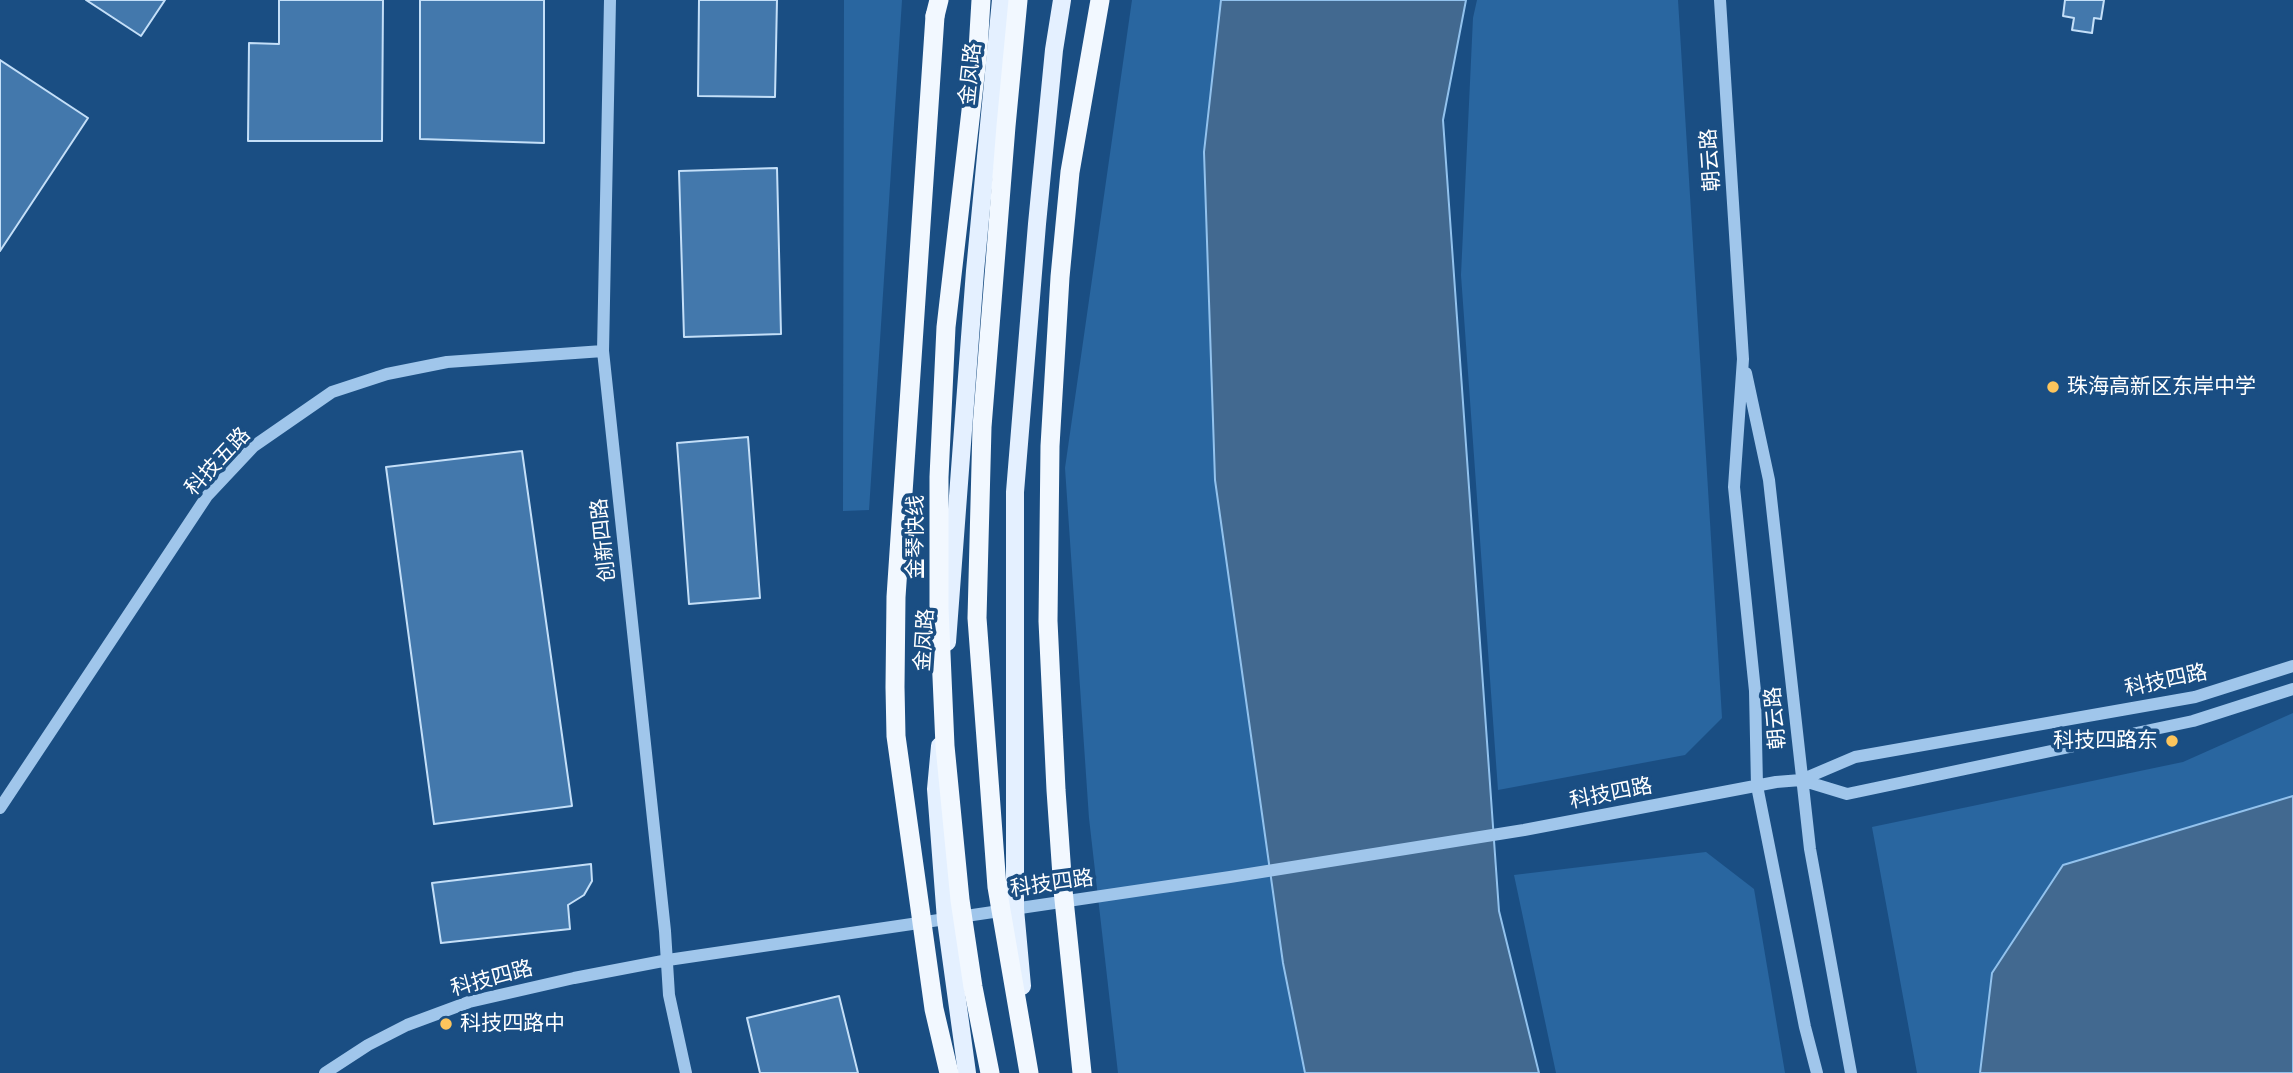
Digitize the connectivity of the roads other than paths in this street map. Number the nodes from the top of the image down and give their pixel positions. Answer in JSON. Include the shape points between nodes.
{"nodes":[{"id":1,"x":610,"y":0,"type":"edge"},
{"id":2,"x":981,"y":0,"type":"edge"},
{"id":3,"x":1002,"y":0,"type":"edge"},
{"id":4,"x":1018,"y":0,"type":"edge"},
{"id":5,"x":1062,"y":0,"type":"edge"},
{"id":6,"x":1100,"y":0,"type":"edge"},
{"id":7,"x":1720,"y":0,"type":"edge"},
{"id":8,"x":937,"y":5,"type":"edge"},
{"id":9,"x":603,"y":351,"type":"junction"},
{"id":10,"x":1743,"y":359,"type":"junction"},
{"id":11,"x":2293,"y":666,"type":"edge"},
{"id":12,"x":2293,"y":690,"type":"edge"},
{"id":13,"x":1801,"y":780,"type":"junction"},
{"id":14,"x":1757,"y":786,"type":"junction"},
{"id":15,"x":0,"y":808,"type":"edge"},
{"id":16,"x":1015,"y":909,"type":"junction"},
{"id":17,"x":946,"y":920,"type":"junction"},
{"id":18,"x":668,"y":960,"type":"junction"},
{"id":19,"x":325,"y":1073,"type":"edge"},
{"id":20,"x":686,"y":1073,"type":"edge"},
{"id":21,"x":949,"y":1073,"type":"edge"},
{"id":22,"x":967,"y":1073,"type":"edge"},
{"id":23,"x":990,"y":1073,"type":"edge"},
{"id":24,"x":1031,"y":1073,"type":"edge"},
{"id":25,"x":1082,"y":1073,"type":"edge"},
{"id":26,"x":1817,"y":1073,"type":"edge"},
{"id":27,"x":1851,"y":1073,"type":"edge"}],
"edges":[{"from":1,"to":9,"type":"street","name":"创新四路"},
{"from":2,"to":23,"type":"highway","name":"金琴快线","bridge":true,"via":[[946,327],[939,608],[945,746],[960,900]]},
{"from":3,"to":17,"type":"main road","name":"金凤路","via":[[975,271],[936,789]]},
{"from":4,"to":24,"type":"highway","bridge":true,"via":[[982,413],[977,618],[997,887]]},
{"from":5,"to":16,"type":"main road","via":[[1037,223],[1015,492]]},
{"from":6,"to":25,"type":"highway","bridge":true,"via":[[1070,172],[1050,446],[1048,621],[1056,789]]},
{"from":7,"to":10,"type":"street","name":"朝云路"},
{"from":8,"to":21,"type":"highway","bridge":true,"via":[[896,597],[895,687],[896,736],[930,982]]},
{"from":9,"to":15,"type":"street","name":"科技五路","via":[[447,362],[387,374],[332,392],[254,446],[207,496]]},
{"from":9,"to":18,"type":"street","name":"创新四路"},
{"from":10,"to":13,"type":"street","name":"朝云路","via":[[1769,480]]},
{"from":10,"to":14,"type":"street","name":"朝云路","via":[[1734,487],[1755,691]]},
{"from":11,"to":13,"type":"street","name":"科技四路","via":[[2195,697],[1855,757]]},
{"from":12,"to":13,"type":"street","name":"科技四路","via":[[2193,721],[1847,794]]},
{"from":13,"to":14,"type":"street","name":"科技四路"},
{"from":13,"to":27,"type":"street","name":"朝云路"},
{"from":14,"to":16,"type":"street","name":"科技四路","via":[[1524,830]]},
{"from":14,"to":26,"type":"street","name":"朝云路"},
{"from":16,"to":17,"type":"street","name":"科技四路"},
{"from":16,"to":24,"type":"main road"},
{"from":17,"to":18,"type":"street","name":"科技四路"},
{"from":17,"to":22,"type":"main road","name":"金凤路"},
{"from":18,"to":19,"type":"street","name":"科技四路","via":[[469,1002],[407,1025]]},
{"from":18,"to":20,"type":"street","name":"创新四路","via":[[669,995]]}]}
